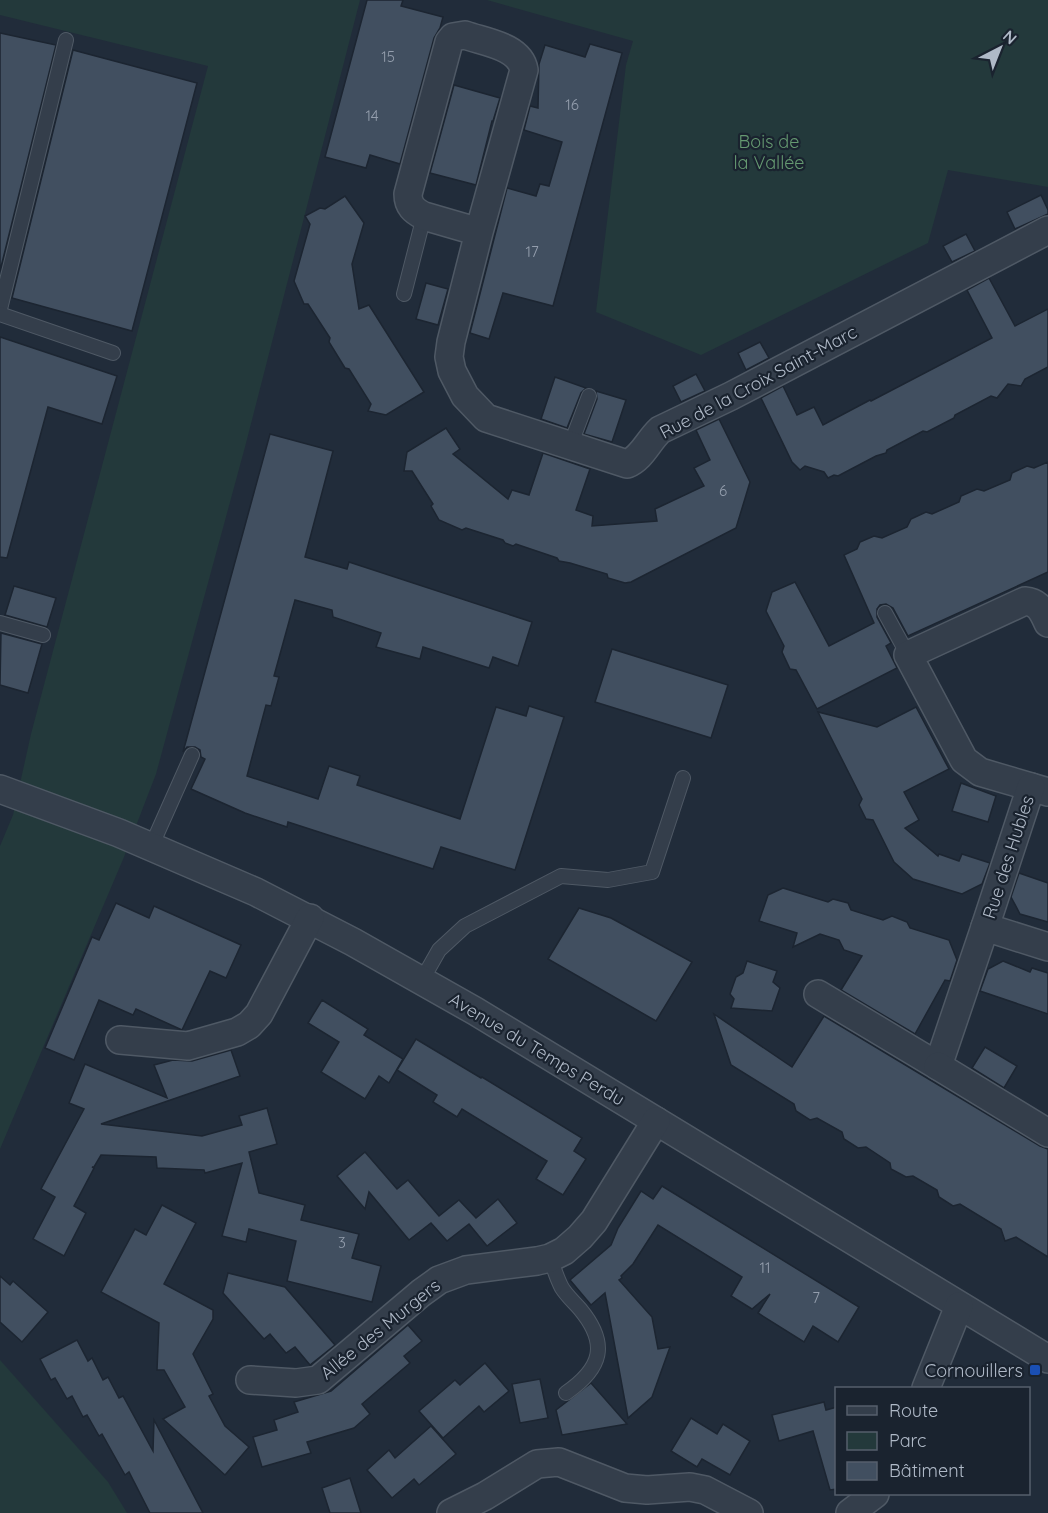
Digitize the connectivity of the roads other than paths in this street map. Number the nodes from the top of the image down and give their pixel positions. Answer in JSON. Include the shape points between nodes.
{"nodes":[{"id":1,"x":66,"y":40,"type":"dead end"},
{"id":2,"x":424,"y":216,"type":"junction"},
{"id":3,"x":1048,"y":230,"type":"edge"},
{"id":4,"x":479,"y":231,"type":"junction"},
{"id":5,"x":404,"y":294,"type":"dead end"},
{"id":6,"x":0,"y":309,"type":"edge"},
{"id":7,"x":0,"y":314,"type":"edge"},
{"id":8,"x":113,"y":353,"type":"dead end"},
{"id":9,"x":589,"y":396,"type":"dead end"},
{"id":10,"x":570,"y":446,"type":"junction"},
{"id":11,"x":885,"y":613,"type":"dead end"},
{"id":12,"x":0,"y":623,"type":"edge"},
{"id":13,"x":1048,"y":623,"type":"edge"},
{"id":14,"x":43,"y":636,"type":"dead end"},
{"id":15,"x":909,"y":655,"type":"junction"},
{"id":16,"x":192,"y":755,"type":"dead end"},
{"id":17,"x":683,"y":778,"type":"dead end"},
{"id":18,"x":0,"y":789,"type":"edge"},
{"id":19,"x":1039,"y":790,"type":"edge"},
{"id":20,"x":152,"y":847,"type":"junction"},
{"id":21,"x":310,"y":918,"type":"junction"},
{"id":22,"x":985,"y":927,"type":"junction"},
{"id":23,"x":1048,"y":947,"type":"edge"},
{"id":24,"x":422,"y":980,"type":"junction"},
{"id":25,"x":818,"y":994,"type":"dead end"},
{"id":26,"x":120,"y":1040,"type":"dead end"},
{"id":27,"x":938,"y":1066,"type":"junction"},
{"id":28,"x":656,"y":1121,"type":"junction"},
{"id":29,"x":1048,"y":1133,"type":"edge"},
{"id":30,"x":550,"y":1258,"type":"junction"},
{"id":31,"x":959,"y":1306,"type":"junction"},
{"id":32,"x":1048,"y":1359,"type":"edge"},
{"id":33,"x":250,"y":1380,"type":"dead end"},
{"id":34,"x":927,"y":1387,"type":"edge"},
{"id":35,"x":566,"y":1393,"type":"dead end"},
{"id":36,"x":874,"y":1495,"type":"edge"},
{"id":37,"x":451,"y":1513,"type":"edge"},
{"id":38,"x":749,"y":1513,"type":"edge"},
{"id":39,"x":850,"y":1513,"type":"edge"}],
"edges":[{"from":1,"to":6,"type":"lane"},
{"from":2,"to":4,"type":"street"},
{"from":2,"to":4,"type":"street","name":"Rue de la Croix Saint-Marc","via":[[411,206],[408,194],[449,42],[465,35],[513,52],[524,70]]},
{"from":2,"to":5,"type":"lane"},
{"from":3,"to":10,"type":"street","name":"Rue de la Croix Saint-Marc","via":[[660,430],[634,461],[627,464]]},
{"from":4,"to":10,"type":"street","name":"Rue de la Croix Saint-Marc","via":[[451,342],[452,372],[465,396],[486,418]]},
{"from":7,"to":8,"type":"lane"},
{"from":9,"to":10,"type":"lane"},
{"from":11,"to":15,"type":"lane"},
{"from":12,"to":14,"type":"lane"},
{"from":13,"to":15,"type":"street","via":[[1041,608],[1025,601]]},
{"from":15,"to":19,"type":"street","name":"Rue des Hubles","via":[[964,760],[980,772]]},
{"from":16,"to":20,"type":"lane"},
{"from":17,"to":24,"type":"lane","via":[[652,872],[608,880],[561,876],[465,926],[439,950]]},
{"from":18,"to":20,"type":"street","name":"Avenue du Temps Perdu"},
{"from":19,"to":22,"type":"street","name":"Rue des Hubles"},
{"from":20,"to":21,"type":"street","name":"Avenue du Temps Perdu"},
{"from":21,"to":24,"type":"street","name":"Avenue du Temps Perdu"},
{"from":21,"to":26,"type":"street","via":[[259,1014],[244,1029],[188,1046]]},
{"from":22,"to":23,"type":"street","name":"Rue des Hubles"},
{"from":22,"to":27,"type":"street","name":"Rue des Hubles"},
{"from":24,"to":28,"type":"street","name":"Avenue du Temps Perdu"},
{"from":25,"to":27,"type":"street"},
{"from":27,"to":29,"type":"street"},
{"from":28,"to":30,"type":"street","name":"Allée des Murgers","via":[[587,1229],[572,1245]]},
{"from":28,"to":31,"type":"street","name":"Avenue du Temps Perdu"},
{"from":30,"to":33,"type":"street","name":"Allée des Murgers","via":[[466,1270],[439,1280],[318,1380]]},
{"from":30,"to":35,"type":"lane","via":[[562,1287],[598,1337],[596,1360],[580,1384]]},
{"from":31,"to":32,"type":"street","name":"Avenue du Temps Perdu"},
{"from":31,"to":34,"type":"street"},
{"from":36,"to":39,"type":"street"},
{"from":37,"to":38,"type":"street","via":[[537,1464],[548,1462],[559,1462],[625,1488],[705,1490]]}]}
